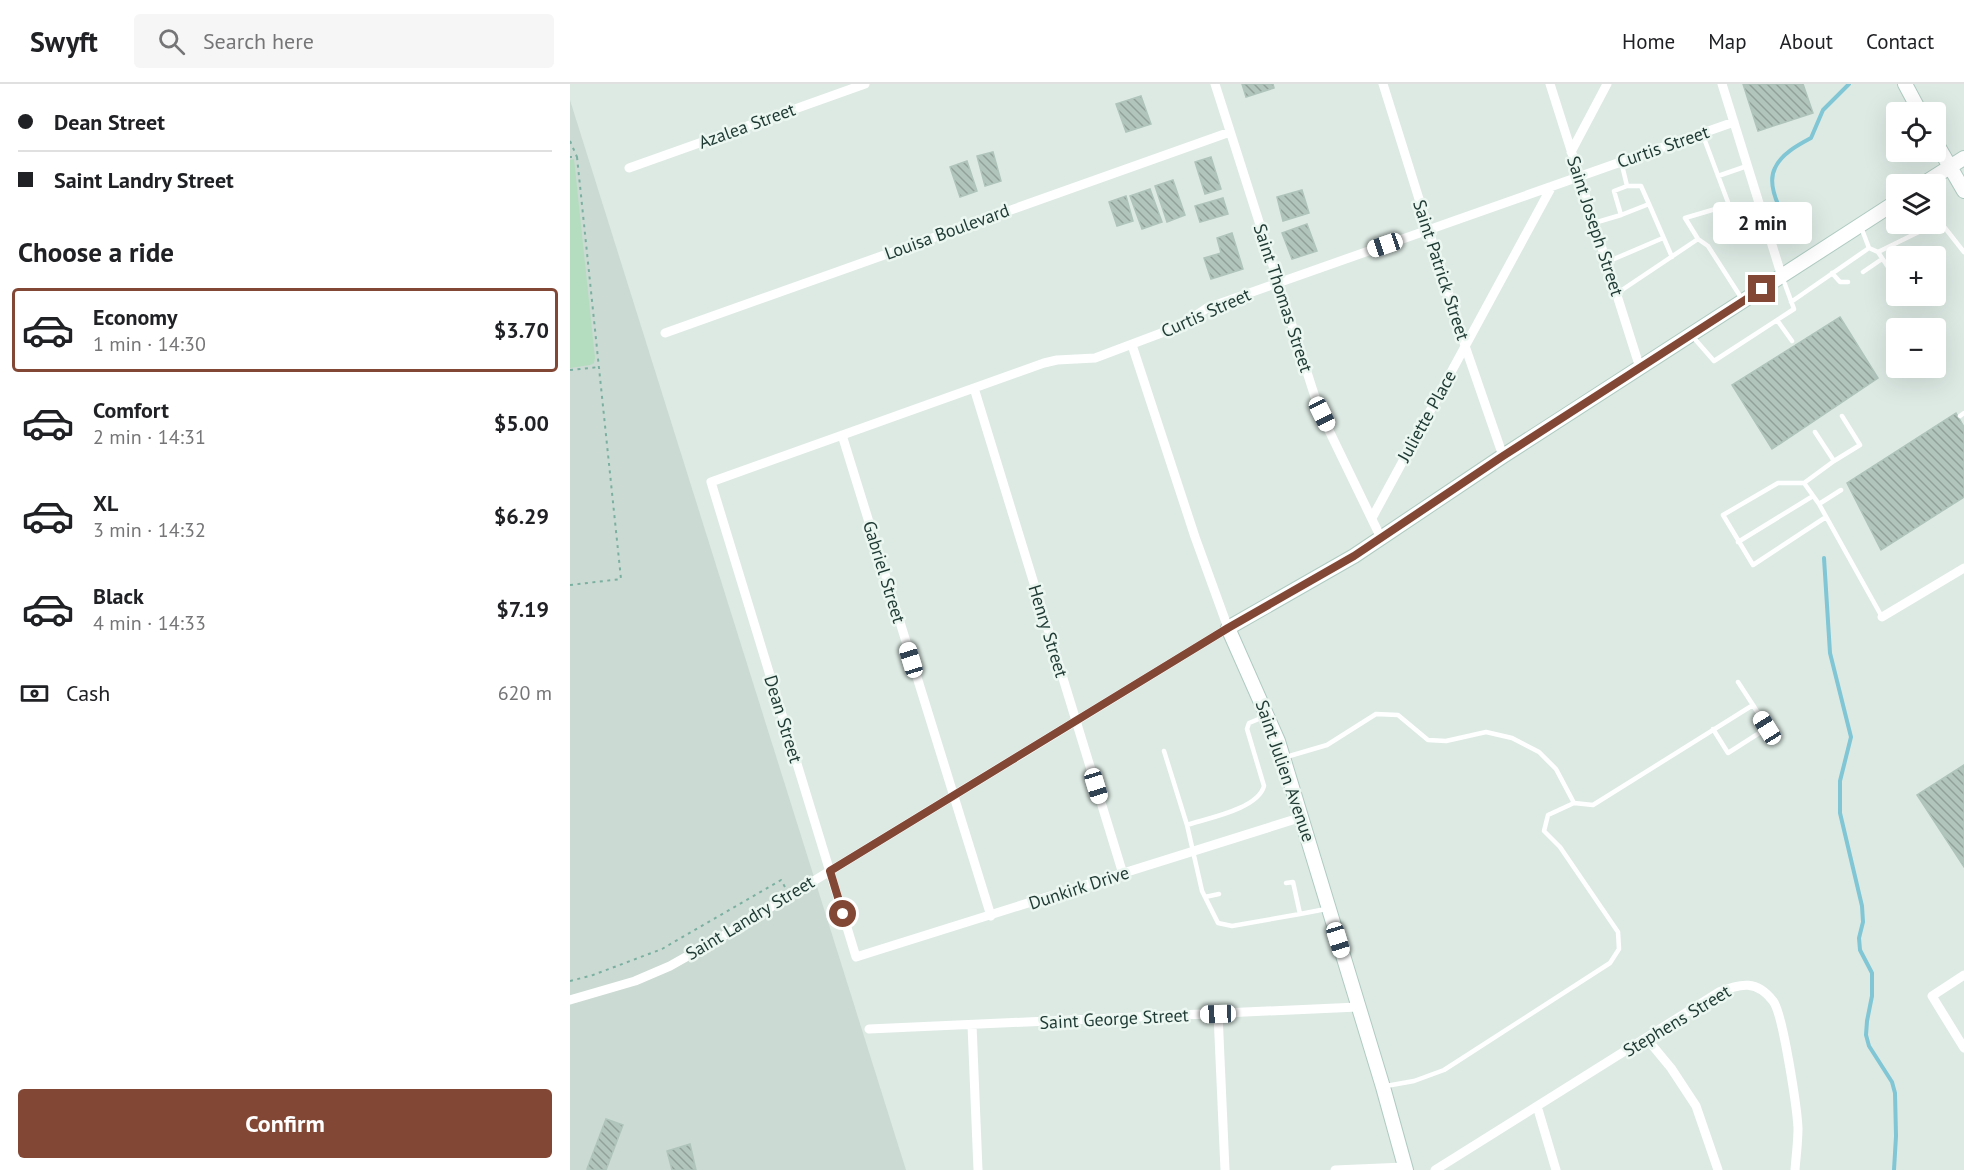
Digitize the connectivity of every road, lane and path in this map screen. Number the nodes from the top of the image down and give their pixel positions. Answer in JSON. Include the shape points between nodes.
{"nodes":[{"id":1,"x":865,"y":84,"type":"edge"},
{"id":2,"x":1215,"y":84,"type":"edge"},
{"id":3,"x":1383,"y":84,"type":"edge"},
{"id":4,"x":1550,"y":84,"type":"edge"},
{"id":5,"x":1607,"y":84,"type":"edge"},
{"id":6,"x":1722,"y":84,"type":"edge"},
{"id":7,"x":1905,"y":84,"type":"edge"},
{"id":8,"x":837,"y":89,"type":"edge"},
{"id":9,"x":1915,"y":102,"type":"edge"},
{"id":10,"x":1734,"y":122,"type":"junction"},
{"id":11,"x":1230,"y":132,"type":"junction"},
{"id":12,"x":1702,"y":133,"type":"junction"},
{"id":13,"x":570,"y":141,"type":"edge"},
{"id":14,"x":1571,"y":152,"type":"junction"},
{"id":15,"x":570,"y":157,"type":"edge"},
{"id":16,"x":577,"y":157,"type":"junction"},
{"id":17,"x":1964,"y":158,"type":"edge"},
{"id":18,"x":1622,"y":161,"type":"junction"},
{"id":19,"x":1946,"y":162,"type":"edge"},
{"id":20,"x":1747,"y":166,"type":"junction"},
{"id":21,"x":629,"y":168,"type":"dead end"},
{"id":22,"x":1949,"y":168,"type":"junction"},
{"id":23,"x":1939,"y":174,"type":"edge"},
{"id":24,"x":1579,"y":176,"type":"junction"},
{"id":25,"x":1718,"y":176,"type":"junction"},
{"id":26,"x":1552,"y":186,"type":"junction"},
{"id":27,"x":1627,"y":186,"type":"junction"},
{"id":28,"x":1964,"y":191,"type":"edge"},
{"id":29,"x":1649,"y":204,"type":"junction"},
{"id":30,"x":1886,"y":208,"type":"edge"},
{"id":31,"x":1622,"y":215,"type":"junction"},
{"id":32,"x":1763,"y":216,"type":"junction"},
{"id":33,"x":1593,"y":223,"type":"junction"},
{"id":34,"x":1860,"y":225,"type":"junction"},
{"id":35,"x":1428,"y":230,"type":"junction"},
{"id":36,"x":1725,"y":231,"type":"dead end"},
{"id":37,"x":1663,"y":238,"type":"junction"},
{"id":38,"x":1698,"y":239,"type":"junction"},
{"id":39,"x":1869,"y":248,"type":"junction"},
{"id":40,"x":1878,"y":252,"type":"junction"},
{"id":41,"x":1964,"y":252,"type":"edge"},
{"id":42,"x":1672,"y":257,"type":"junction"},
{"id":43,"x":1882,"y":259,"type":"junction"},
{"id":44,"x":1606,"y":262,"type":"junction"},
{"id":45,"x":1886,"y":265,"type":"edge"},
{"id":46,"x":1863,"y":272,"type":"dead end"},
{"id":47,"x":1832,"y":273,"type":"junction"},
{"id":48,"x":1782,"y":277,"type":"junction"},
{"id":49,"x":1848,"y":282,"type":"dead end"},
{"id":50,"x":1278,"y":283,"type":"junction"},
{"id":51,"x":1616,"y":294,"type":"junction"},
{"id":52,"x":1743,"y":302,"type":"junction"},
{"id":53,"x":1791,"y":302,"type":"junction"},
{"id":54,"x":1777,"y":320,"type":"junction"},
{"id":55,"x":665,"y":333,"type":"dead end"},
{"id":56,"x":1691,"y":335,"type":"junction"},
{"id":57,"x":1792,"y":341,"type":"dead end"},
{"id":58,"x":1132,"y":345,"type":"junction"},
{"id":59,"x":1465,"y":346,"type":"junction"},
{"id":60,"x":599,"y":367,"type":"junction"},
{"id":61,"x":1640,"y":368,"type":"junction"},
{"id":62,"x":570,"y":370,"type":"edge"},
{"id":63,"x":974,"y":388,"type":"junction"},
{"id":64,"x":1842,"y":416,"type":"dead end"},
{"id":65,"x":1815,"y":432,"type":"dead end"},
{"id":66,"x":842,"y":435,"type":"junction"},
{"id":67,"x":1503,"y":456,"type":"junction"},
{"id":68,"x":1834,"y":461,"type":"junction"},
{"id":69,"x":711,"y":482,"type":"joint"},
{"id":70,"x":1804,"y":483,"type":"junction"},
{"id":71,"x":1841,"y":490,"type":"dead end"},
{"id":72,"x":1814,"y":496,"type":"junction"},
{"id":73,"x":1819,"y":504,"type":"junction"},
{"id":74,"x":1827,"y":517,"type":"junction"},
{"id":75,"x":1371,"y":518,"type":"junction"},
{"id":76,"x":1381,"y":538,"type":"junction"},
{"id":77,"x":1738,"y":542,"type":"junction"},
{"id":78,"x":1964,"y":568,"type":"edge"},
{"id":79,"x":570,"y":585,"type":"edge"},
{"id":80,"x":1882,"y":617,"type":"joint"},
{"id":81,"x":1228,"y":628,"type":"junction"},
{"id":82,"x":1738,"y":682,"type":"dead end"},
{"id":83,"x":1753,"y":705,"type":"junction"},
{"id":84,"x":1268,"y":715,"type":"junction"},
{"id":85,"x":1076,"y":721,"type":"junction"},
{"id":86,"x":1713,"y":729,"type":"junction"},
{"id":87,"x":1164,"y":751,"type":"dead end"},
{"id":88,"x":1284,"y":758,"type":"junction"},
{"id":89,"x":953,"y":795,"type":"junction"},
{"id":90,"x":1574,"y":803,"type":"junction"},
{"id":91,"x":1302,"y":818,"type":"junction"},
{"id":92,"x":1187,"y":825,"type":"junction"},
{"id":93,"x":1194,"y":851,"type":"junction"},
{"id":94,"x":830,"y":871,"type":"junction"},
{"id":95,"x":1123,"y":874,"type":"junction"},
{"id":96,"x":1286,"y":883,"type":"dead end"},
{"id":97,"x":1219,"y":894,"type":"dead end"},
{"id":98,"x":790,"y":895,"type":"junction"},
{"id":99,"x":1205,"y":897,"type":"junction"},
{"id":100,"x":1328,"y":909,"type":"junction"},
{"id":101,"x":1300,"y":914,"type":"junction"},
{"id":102,"x":991,"y":916,"type":"junction"},
{"id":103,"x":856,"y":957,"type":"joint"},
{"id":104,"x":1964,"y":975,"type":"edge"},
{"id":105,"x":570,"y":981,"type":"edge"},
{"id":106,"x":570,"y":1000,"type":"edge"},
{"id":107,"x":1358,"y":1007,"type":"junction"},
{"id":108,"x":1218,"y":1014,"type":"junction"},
{"id":109,"x":972,"y":1025,"type":"junction"},
{"id":110,"x":869,"y":1029,"type":"dead end"},
{"id":111,"x":1647,"y":1038,"type":"junction"},
{"id":112,"x":1964,"y":1048,"type":"edge"},
{"id":113,"x":1383,"y":1087,"type":"junction"},
{"id":114,"x":1537,"y":1106,"type":"junction"},
{"id":115,"x":1406,"y":1168,"type":"edge"},
{"id":116,"x":978,"y":1170,"type":"edge"},
{"id":117,"x":1225,"y":1170,"type":"edge"},
{"id":118,"x":1335,"y":1170,"type":"edge"},
{"id":119,"x":1435,"y":1170,"type":"edge"},
{"id":120,"x":1556,"y":1170,"type":"edge"},
{"id":121,"x":1718,"y":1170,"type":"edge"},
{"id":122,"x":1795,"y":1170,"type":"edge"}],
"edges":[{"from":1,"to":8,"type":"street","name":"Azalea Street"},
{"from":2,"to":11,"type":"street","name":"Saint Thomas Street"},
{"from":3,"to":35,"type":"street","name":"Saint Patrick Street"},
{"from":4,"to":14,"type":"street","name":"Saint Joseph Street"},
{"from":5,"to":14,"type":"street"},
{"from":6,"to":10,"type":"street"},
{"from":7,"to":9,"type":"street"},
{"from":8,"to":21,"type":"street","name":"Azalea Street"},
{"from":10,"to":12,"type":"street","name":"Curtis Street"},
{"from":10,"to":20,"type":"street"},
{"from":11,"to":50,"type":"street","name":"Saint Thomas Street"},
{"from":11,"to":55,"type":"street","name":"Louisa Boulevard"},
{"from":12,"to":18,"type":"street","name":"Curtis Street"},
{"from":12,"to":25,"type":"lane"},
{"from":13,"to":16,"type":"path"},
{"from":14,"to":24,"type":"street","name":"Saint Joseph Street"},
{"from":15,"to":16,"type":"path"},
{"from":16,"to":60,"type":"path"},
{"from":17,"to":22,"type":"street"},
{"from":18,"to":24,"type":"street","name":"Curtis Street"},
{"from":18,"to":27,"type":"lane"},
{"from":19,"to":22,"type":"street"},
{"from":20,"to":25,"type":"lane"},
{"from":20,"to":32,"type":"street"},
{"from":22,"to":23,"type":"street"},
{"from":22,"to":28,"type":"street"},
{"from":24,"to":26,"type":"street","name":"Curtis Street"},
{"from":24,"to":33,"type":"street","name":"Saint Joseph Street"},
{"from":25,"to":38,"type":"lane","via":[[1729,205],[1685,218]]},
{"from":26,"to":35,"type":"street","name":"Curtis Street"},
{"from":26,"to":59,"type":"street","name":"Juliette Place"},
{"from":27,"to":29,"type":"lane","via":[[1641,186]]},
{"from":27,"to":31,"type":"lane","via":[[1614,191]]},
{"from":29,"to":31,"type":"lane"},
{"from":29,"to":37,"type":"lane"},
{"from":30,"to":34,"type":"street","name":"Saint Landry Street"},
{"from":31,"to":33,"type":"lane"},
{"from":32,"to":36,"type":"lane"},
{"from":32,"to":48,"type":"street"},
{"from":33,"to":44,"type":"street","name":"Saint Joseph Street"},
{"from":34,"to":39,"type":"lane"},
{"from":34,"to":48,"type":"street","name":"Saint Landry Street"},
{"from":35,"to":50,"type":"street","name":"Curtis Street"},
{"from":35,"to":59,"type":"street","name":"Saint Patrick Street"},
{"from":37,"to":42,"type":"lane"},
{"from":37,"to":44,"type":"lane"},
{"from":38,"to":42,"type":"lane"},
{"from":38,"to":52,"type":"lane","via":[[1708,246]]},
{"from":39,"to":40,"type":"lane"},
{"from":39,"to":47,"type":"lane"},
{"from":40,"to":41,"type":"lane","via":[[1937,223]]},
{"from":40,"to":43,"type":"lane"},
{"from":42,"to":51,"type":"lane"},
{"from":43,"to":45,"type":"lane"},
{"from":43,"to":46,"type":"lane"},
{"from":44,"to":51,"type":"street","name":"Saint Joseph Street"},
{"from":47,"to":49,"type":"lane","via":[[1840,282]]},
{"from":47,"to":53,"type":"lane"},
{"from":48,"to":52,"type":"street","name":"Saint Landry Street"},
{"from":48,"to":53,"type":"lane"},
{"from":50,"to":58,"type":"street","name":"Curtis Street","via":[[1207,308],[1180,326]]},
{"from":50,"to":75,"type":"street","name":"Saint Thomas Street","via":[[1322,414]]},
{"from":51,"to":61,"type":"street","name":"Saint Joseph Street"},
{"from":52,"to":56,"type":"street","name":"Saint Landry Street"},
{"from":53,"to":54,"type":"lane","via":[[1794,309]]},
{"from":54,"to":56,"type":"lane","via":[[1714,361]]},
{"from":54,"to":57,"type":"lane"},
{"from":56,"to":61,"type":"street","name":"Saint Landry Street"},
{"from":58,"to":63,"type":"street","name":"Curtis Street","via":[[1095,358],[1044,363]]},
{"from":58,"to":81,"type":"street","name":"Saint Julien Avenue"},
{"from":59,"to":67,"type":"street","name":"Saint Patrick Street"},
{"from":59,"to":75,"type":"street","name":"Juliette Place"},
{"from":60,"to":62,"type":"path"},
{"from":60,"to":79,"type":"path","via":[[621,579]]},
{"from":61,"to":67,"type":"street","name":"Saint Landry Street"},
{"from":63,"to":66,"type":"street","name":"Curtis Street"},
{"from":63,"to":85,"type":"street","name":"Henry Street"},
{"from":64,"to":68,"type":"lane","via":[[1860,445]]},
{"from":65,"to":68,"type":"lane"},
{"from":66,"to":69,"type":"street","name":"Curtis Street"},
{"from":66,"to":89,"type":"street","name":"Gabriel Street"},
{"from":67,"to":76,"type":"street","name":"Saint Landry Street"},
{"from":68,"to":70,"type":"lane"},
{"from":69,"to":94,"type":"street","name":"Dean Street"},
{"from":70,"to":72,"type":"lane"},
{"from":70,"to":77,"type":"lane","via":[[1778,483],[1722,515]]},
{"from":71,"to":73,"type":"lane"},
{"from":72,"to":73,"type":"lane"},
{"from":72,"to":77,"type":"lane"},
{"from":73,"to":74,"type":"lane"},
{"from":74,"to":77,"type":"lane","via":[[1753,565]]},
{"from":74,"to":80,"type":"lane"},
{"from":75,"to":76,"type":"street","name":"Saint Thomas Street"},
{"from":76,"to":81,"type":"street","name":"Saint Landry Street"},
{"from":78,"to":80,"type":"street"},
{"from":81,"to":84,"type":"street","name":"Saint Julien Avenue"},
{"from":81,"to":85,"type":"street","name":"Saint Landry Street"},
{"from":82,"to":83,"type":"lane"},
{"from":83,"to":86,"type":"lane"},
{"from":83,"to":86,"type":"lane","via":[[1767,728],[1728,753]]},
{"from":84,"to":88,"type":"street","name":"Saint Julien Avenue"},
{"from":84,"to":92,"type":"lane","via":[[1249,723],[1247,729],[1262,794],[1248,805]]},
{"from":85,"to":89,"type":"street","name":"Saint Landry Street"},
{"from":85,"to":95,"type":"street","name":"Henry Street"},
{"from":86,"to":90,"type":"lane","via":[[1593,805]]},
{"from":87,"to":92,"type":"lane"},
{"from":88,"to":90,"type":"lane","via":[[1328,745],[1376,714],[1398,715],[1428,740],[1446,741],[1486,732],[1512,738],[1539,752],[1556,769]]},
{"from":88,"to":91,"type":"street","name":"Saint Julien Avenue"},
{"from":89,"to":94,"type":"street","name":"Saint Landry Street"},
{"from":89,"to":102,"type":"street","name":"Gabriel Street"},
{"from":90,"to":113,"type":"lane","via":[[1548,815],[1544,831],[1618,932],[1618,949],[1610,963],[1444,1070]]},
{"from":91,"to":93,"type":"street","name":"Dunkirk Drive"},
{"from":91,"to":100,"type":"street","name":"Saint Julien Avenue"},
{"from":92,"to":93,"type":"lane"},
{"from":93,"to":95,"type":"street","name":"Dunkirk Drive"},
{"from":93,"to":99,"type":"lane"},
{"from":94,"to":98,"type":"street","name":"Saint Landry Street"},
{"from":94,"to":103,"type":"street","name":"Dean Street"},
{"from":95,"to":102,"type":"street","name":"Dunkirk Drive"},
{"from":96,"to":101,"type":"lane","via":[[1293,882]]},
{"from":97,"to":99,"type":"lane"},
{"from":98,"to":105,"type":"path","via":[[781,880],[662,949]]},
{"from":98,"to":106,"type":"street","name":"Saint Landry Street","via":[[670,966]]},
{"from":99,"to":101,"type":"lane","via":[[1218,924],[1232,926]]},
{"from":100,"to":101,"type":"lane"},
{"from":100,"to":107,"type":"street","name":"Saint Julien Avenue"},
{"from":102,"to":103,"type":"street","name":"Dunkirk Drive"},
{"from":104,"to":112,"type":"street","via":[[1932,996]]},
{"from":107,"to":108,"type":"street","name":"Saint George Street"},
{"from":107,"to":113,"type":"street","name":"Saint Julien Avenue"},
{"from":108,"to":109,"type":"street","name":"Saint George Street"},
{"from":108,"to":117,"type":"street"},
{"from":109,"to":110,"type":"street","name":"Saint George Street"},
{"from":109,"to":116,"type":"street"},
{"from":111,"to":114,"type":"street","name":"Stephens Street"},
{"from":111,"to":121,"type":"street","via":[[1696,1106]]},
{"from":111,"to":122,"type":"street","name":"Stephens Street","via":[[1734,986],[1749,985],[1765,993],[1776,1004],[1781,1020],[1798,1127]]},
{"from":113,"to":115,"type":"street","name":"Saint Julien Avenue"},
{"from":114,"to":119,"type":"street","name":"Stephens Street"},
{"from":114,"to":120,"type":"street"},
{"from":115,"to":118,"type":"street"}]}
